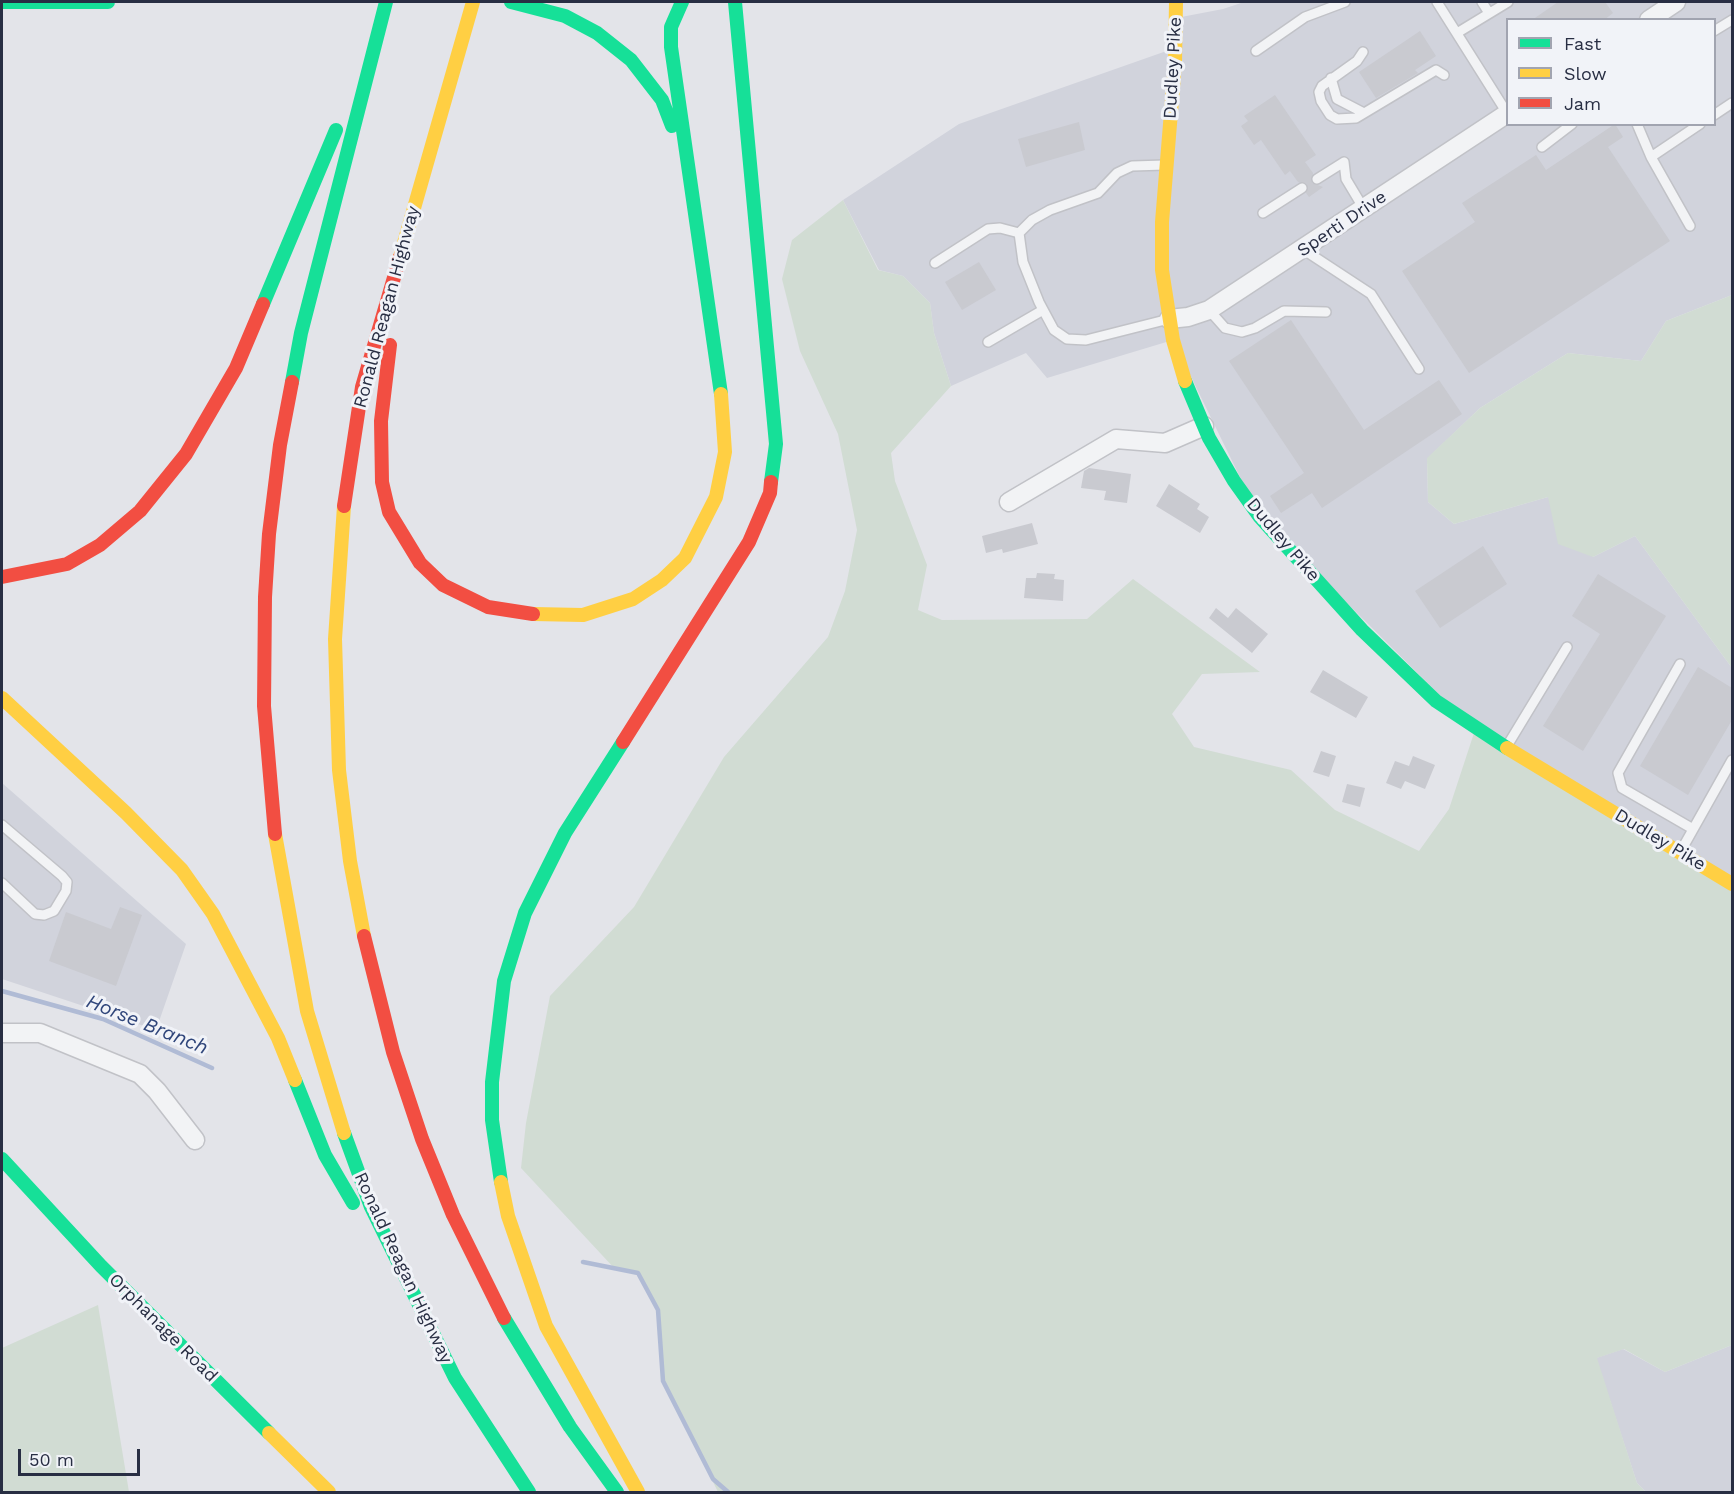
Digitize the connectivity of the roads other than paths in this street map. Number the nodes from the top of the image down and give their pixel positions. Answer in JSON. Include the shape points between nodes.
{"nodes":[{"id":1,"x":2,"y":2,"type":"edge"},
{"id":2,"x":108,"y":2,"type":"edge"},
{"id":3,"x":386,"y":2,"type":"edge"},
{"id":4,"x":473,"y":2,"type":"edge"},
{"id":5,"x":511,"y":2,"type":"edge"},
{"id":6,"x":682,"y":2,"type":"edge"},
{"id":7,"x":735,"y":2,"type":"edge"},
{"id":8,"x":1176,"y":2,"type":"edge"},
{"id":9,"x":1345,"y":2,"type":"edge"},
{"id":10,"x":1437,"y":2,"type":"edge"},
{"id":11,"x":1482,"y":2,"type":"edge"},
{"id":12,"x":1508,"y":2,"type":"edge"},
{"id":13,"x":1676,"y":2,"type":"edge"},
{"id":14,"x":1489,"y":13,"type":"junction"},
{"id":15,"x":1652,"y":18,"type":"edge"},
{"id":16,"x":1732,"y":20,"type":"edge"},
{"id":17,"x":1716,"y":30,"type":"edge"},
{"id":18,"x":1457,"y":33,"type":"junction"},
{"id":19,"x":373,"y":46,"type":"junction"},
{"id":20,"x":1256,"y":51,"type":"dead end"},
{"id":21,"x":1363,"y":52,"type":"dead end"},
{"id":22,"x":1444,"y":75,"type":"dead end"},
{"id":23,"x":1331,"y":78,"type":"junction"},
{"id":24,"x":1732,"y":103,"type":"edge"},
{"id":25,"x":1506,"y":111,"type":"edge"},
{"id":26,"x":1364,"y":113,"type":"junction"},
{"id":27,"x":1506,"y":114,"type":"edge"},
{"id":28,"x":1716,"y":114,"type":"edge"},
{"id":29,"x":1569,"y":126,"type":"edge"},
{"id":30,"x":1638,"y":126,"type":"edge"},
{"id":31,"x":1697,"y":126,"type":"edge"},
{"id":32,"x":1542,"y":147,"type":"dead end"},
{"id":33,"x":1651,"y":158,"type":"junction"},
{"id":34,"x":1167,"y":165,"type":"junction"},
{"id":35,"x":688,"y":172,"type":"junction"},
{"id":36,"x":1317,"y":179,"type":"dead end"},
{"id":37,"x":1302,"y":188,"type":"dead end"},
{"id":38,"x":1364,"y":209,"type":"junction"},
{"id":39,"x":1263,"y":213,"type":"dead end"},
{"id":40,"x":1690,"y":226,"type":"dead end"},
{"id":41,"x":1019,"y":233,"type":"junction"},
{"id":42,"x":1304,"y":250,"type":"junction"},
{"id":43,"x":935,"y":263,"type":"dead end"},
{"id":44,"x":396,"y":269,"type":"junction"},
{"id":45,"x":1043,"y":310,"type":"junction"},
{"id":46,"x":1209,"y":310,"type":"junction"},
{"id":47,"x":1326,"y":312,"type":"dead end"},
{"id":48,"x":1169,"y":319,"type":"junction"},
{"id":49,"x":988,"y":342,"type":"dead end"},
{"id":50,"x":1419,"y":369,"type":"dead end"},
{"id":51,"x":1204,"y":426,"type":"junction"},
{"id":52,"x":1009,"y":502,"type":"dead end"},
{"id":53,"x":2,"y":577,"type":"edge"},
{"id":54,"x":1567,"y":647,"type":"dead end"},
{"id":55,"x":1680,"y":664,"type":"dead end"},
{"id":56,"x":2,"y":698,"type":"edge"},
{"id":57,"x":1505,"y":748,"type":"junction"},
{"id":58,"x":1732,"y":760,"type":"edge"},
{"id":59,"x":2,"y":825,"type":"edge"},
{"id":60,"x":1693,"y":829,"type":"junction"},
{"id":61,"x":1681,"y":851,"type":"junction"},
{"id":62,"x":2,"y":884,"type":"edge"},
{"id":63,"x":1732,"y":884,"type":"edge"},
{"id":64,"x":2,"y":1033,"type":"edge"},
{"id":65,"x":195,"y":1140,"type":"dead end"},
{"id":66,"x":2,"y":1159,"type":"edge"},
{"id":67,"x":455,"y":1378,"type":"junction"},
{"id":68,"x":329,"y":1492,"type":"edge"},
{"id":69,"x":529,"y":1492,"type":"edge"},
{"id":70,"x":617,"y":1492,"type":"edge"},
{"id":71,"x":638,"y":1492,"type":"edge"}],
"edges":[{"from":1,"to":2,"type":"main road"},
{"from":3,"to":19,"type":"main road","name":"Ronald Reagan Highway"},
{"from":4,"to":44,"type":"main road","name":"Ronald Reagan Highway"},
{"from":5,"to":35,"type":"main road","via":[[566,16],[597,33],[631,60],[662,100]]},
{"from":6,"to":35,"type":"main road","via":[[671,27],[671,47]]},
{"from":7,"to":71,"type":"main road","via":[[776,444],[770,493],[749,542],[565,833],[525,913],[504,981],[492,1082],[497,1165],[506,1206],[546,1326]]},
{"from":8,"to":34,"type":"main road","name":"Dudley Pike"},
{"from":9,"to":20,"type":"lane","via":[[1305,17]]},
{"from":10,"to":18,"type":"lane"},
{"from":11,"to":14,"type":"lane"},
{"from":12,"to":14,"type":"lane"},
{"from":13,"to":15,"type":"street"},
{"from":14,"to":18,"type":"lane"},
{"from":16,"to":17,"type":"lane"},
{"from":18,"to":25,"type":"lane"},
{"from":19,"to":53,"type":"main road","via":[[236,368],[186,454],[140,511],[99,545],[67,564]]},
{"from":19,"to":67,"type":"main road","name":"Ronald Reagan Highway","via":[[301,333],[279,445],[269,534],[264,706],[274,829],[296,963],[334,1105],[371,1207]]},
{"from":21,"to":23,"type":"lane","via":[[1357,61]]},
{"from":22,"to":26,"type":"lane","via":[[1436,70]]},
{"from":23,"to":26,"type":"lane","via":[[1337,99]]},
{"from":23,"to":26,"type":"lane","via":[[1319,92],[1330,115],[1347,120]]},
{"from":24,"to":28,"type":"lane"},
{"from":27,"to":38,"type":"street","name":"Sperti Drive"},
{"from":29,"to":32,"type":"lane"},
{"from":30,"to":33,"type":"lane"},
{"from":31,"to":33,"type":"lane"},
{"from":33,"to":40,"type":"lane"},
{"from":34,"to":41,"type":"lane","via":[[1132,166],[1117,173],[1098,193],[1050,210]]},
{"from":34,"to":48,"type":"main road","name":"Dudley Pike","via":[[1162,270]]},
{"from":35,"to":44,"type":"main road","via":[[720,386],[724,468],[716,497],[685,558],[662,580],[633,599],[604,610],[563,616],[519,614],[488,607],[443,585],[408,545],[389,512],[380,451]]},
{"from":36,"to":38,"type":"lane","via":[[1344,162],[1346,179]]},
{"from":37,"to":39,"type":"lane"},
{"from":38,"to":42,"type":"street","name":"Sperti Drive"},
{"from":41,"to":43,"type":"lane","via":[[988,229]]},
{"from":41,"to":45,"type":"lane","via":[[1023,262]]},
{"from":42,"to":46,"type":"street","name":"Sperti Drive"},
{"from":42,"to":50,"type":"lane","via":[[1371,294]]},
{"from":44,"to":70,"type":"main road","name":"Ronald Reagan Highway","via":[[362,387],[338,571],[334,639],[336,718],[350,861],[393,1052],[453,1215],[510,1329],[570,1427]]},
{"from":45,"to":48,"type":"lane","via":[[1054,330],[1067,339],[1086,340]]},
{"from":45,"to":49,"type":"lane"},
{"from":46,"to":47,"type":"lane","via":[[1225,328],[1242,332],[1284,311]]},
{"from":46,"to":48,"type":"street","name":"Sperti Drive"},
{"from":48,"to":51,"type":"main road","name":"Dudley Pike","via":[[1189,393]]},
{"from":51,"to":52,"type":"street","via":[[1165,442],[1116,439]]},
{"from":51,"to":57,"type":"main road","name":"Dudley Pike","via":[[1234,481],[1259,516],[1362,630],[1436,701]]},
{"from":54,"to":57,"type":"lane"},
{"from":55,"to":60,"type":"lane","via":[[1618,773],[1622,788]]},
{"from":56,"to":67,"type":"main road","via":[[182,870],[213,914],[278,1038],[325,1155]]},
{"from":57,"to":61,"type":"main road","name":"Dudley Pike"},
{"from":58,"to":60,"type":"lane"},
{"from":59,"to":62,"type":"lane","via":[[67,882],[61,902],[44,915],[35,914]]},
{"from":60,"to":61,"type":"lane"},
{"from":61,"to":63,"type":"main road","name":"Dudley Pike"},
{"from":64,"to":65,"type":"street","via":[[40,1033],[140,1074]]},
{"from":66,"to":68,"type":"main road","name":"Orphanage Road","via":[[101,1266]]},
{"from":67,"to":69,"type":"main road","name":"Ronald Reagan Highway"}]}
